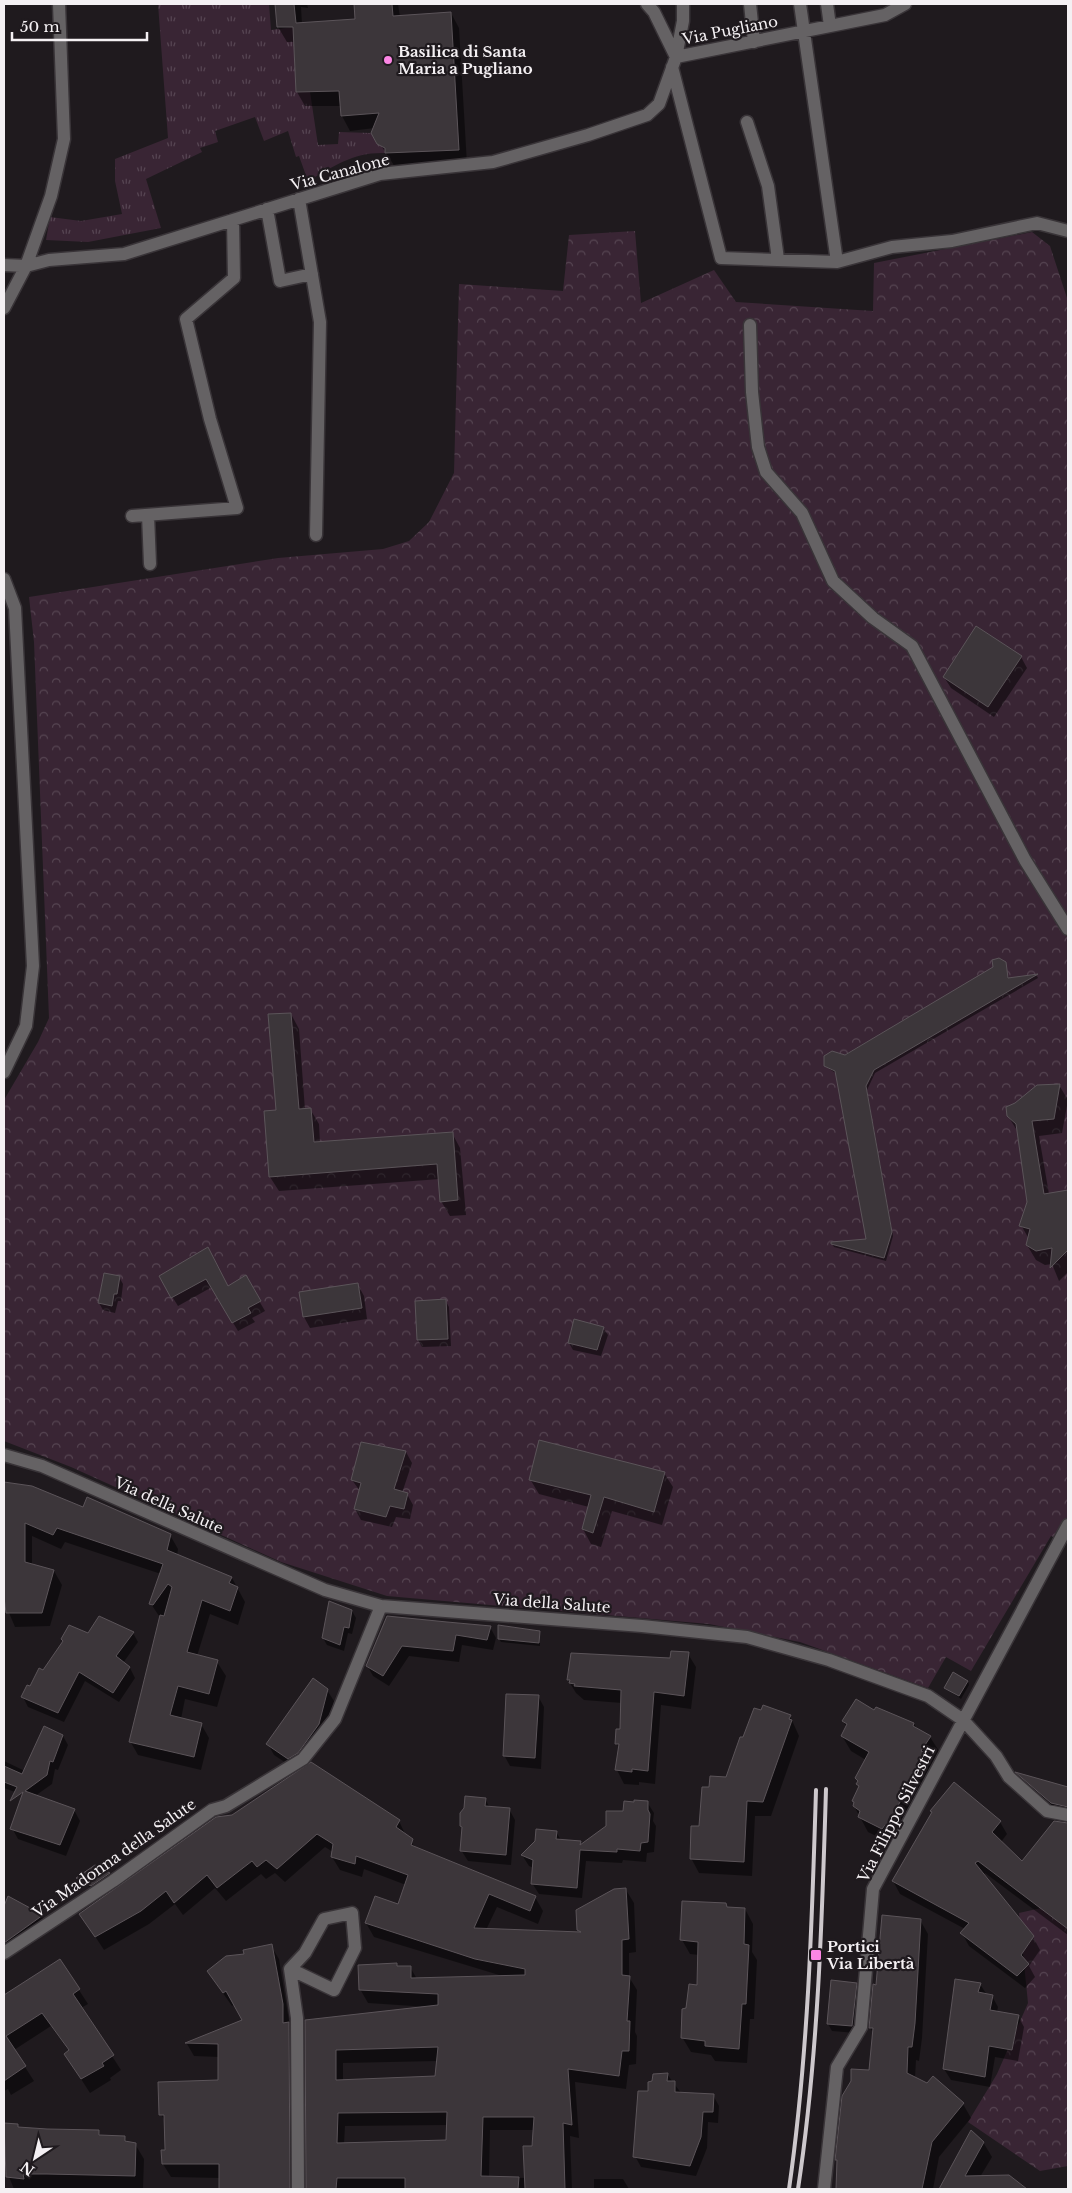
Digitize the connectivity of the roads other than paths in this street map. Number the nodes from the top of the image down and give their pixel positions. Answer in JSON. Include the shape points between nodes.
{"nodes":[{"id":1,"x":59,"y":4,"type":"edge"},
{"id":2,"x":647,"y":4,"type":"edge"},
{"id":3,"x":683,"y":4,"type":"edge"},
{"id":4,"x":750,"y":4,"type":"edge"},
{"id":5,"x":800,"y":4,"type":"edge"},
{"id":6,"x":827,"y":4,"type":"edge"},
{"id":7,"x":898,"y":6,"type":"edge"},
{"id":8,"x":830,"y":26,"type":"junction"},
{"id":9,"x":803,"y":32,"type":"junction"},
{"id":10,"x":754,"y":42,"type":"junction"},
{"id":11,"x":674,"y":62,"type":"junction"},
{"id":12,"x":747,"y":122,"type":"dead end"},
{"id":13,"x":299,"y":199,"type":"junction"},
{"id":14,"x":267,"y":209,"type":"junction"},
{"id":15,"x":233,"y":220,"type":"junction"},
{"id":16,"x":1068,"y":231,"type":"edge"},
{"id":17,"x":778,"y":259,"type":"junction"},
{"id":18,"x":837,"y":262,"type":"junction"},
{"id":19,"x":4,"y":265,"type":"edge"},
{"id":20,"x":26,"y":266,"type":"junction"},
{"id":21,"x":312,"y":274,"type":"junction"},
{"id":22,"x":4,"y":308,"type":"edge"},
{"id":23,"x":750,"y":325,"type":"dead end"},
{"id":24,"x":148,"y":515,"type":"junction"},
{"id":25,"x":132,"y":516,"type":"dead end"},
{"id":26,"x":316,"y":535,"type":"dead end"},
{"id":27,"x":150,"y":564,"type":"dead end"},
{"id":28,"x":4,"y":579,"type":"edge"},
{"id":29,"x":1068,"y":929,"type":"edge"},
{"id":30,"x":4,"y":1072,"type":"edge"},
{"id":31,"x":4,"y":1455,"type":"edge"},
{"id":32,"x":1068,"y":1524,"type":"edge"},
{"id":33,"x":381,"y":1606,"type":"junction"},
{"id":34,"x":963,"y":1720,"type":"junction"},
{"id":35,"x":1068,"y":1815,"type":"edge"},
{"id":36,"x":4,"y":1954,"type":"edge"},
{"id":37,"x":290,"y":1969,"type":"junction"},
{"id":38,"x":298,"y":2189,"type":"edge"},
{"id":39,"x":824,"y":2189,"type":"edge"}],
"edges":[{"from":1,"to":20,"type":"street","via":[[64,139],[51,196]]},
{"from":2,"to":11,"type":"street","via":[[654,12]]},
{"from":3,"to":11,"type":"street","via":[[683,21]]},
{"from":4,"to":10,"type":"street"},
{"from":5,"to":9,"type":"street"},
{"from":6,"to":8,"type":"street"},
{"from":7,"to":8,"type":"street","name":"Via Pugliano","via":[[886,15]]},
{"from":8,"to":9,"type":"street","name":"Via Pugliano"},
{"from":9,"to":10,"type":"street","name":"Via Pugliano"},
{"from":9,"to":18,"type":"street"},
{"from":10,"to":11,"type":"street","name":"Via Pugliano"},
{"from":11,"to":13,"type":"street","name":"Via Canalone","via":[[659,104],[647,115],[588,136],[493,162],[380,174]]},
{"from":11,"to":17,"type":"street","via":[[721,258]]},
{"from":12,"to":17,"type":"street","via":[[768,186]]},
{"from":13,"to":14,"type":"street","name":"Via Canalone"},
{"from":13,"to":21,"type":"street"},
{"from":14,"to":15,"type":"street","name":"Via Canalone"},
{"from":14,"to":21,"type":"street","via":[[280,281]]},
{"from":15,"to":20,"type":"street","name":"Via Canalone","via":[[124,254],[49,260]]},
{"from":15,"to":24,"type":"street","via":[[234,278],[186,319],[210,419],[237,508]]},
{"from":16,"to":18,"type":"street","via":[[1037,223],[952,241],[892,247]]},
{"from":17,"to":18,"type":"street"},
{"from":19,"to":20,"type":"street","name":"Via Canalone"},
{"from":20,"to":22,"type":"street"},
{"from":21,"to":26,"type":"street","via":[[320,322]]},
{"from":23,"to":29,"type":"street","via":[[752,392],[758,447],[766,472],[802,513],[833,581],[873,618],[912,646],[1025,860]]},
{"from":24,"to":25,"type":"street"},
{"from":24,"to":27,"type":"street"},
{"from":28,"to":30,"type":"street","via":[[15,608],[33,966],[26,1026]]},
{"from":31,"to":33,"type":"street","name":"Via della Salute","via":[[42,1466],[325,1590]]},
{"from":32,"to":34,"type":"street","name":"Via Filippo Silvestri"},
{"from":33,"to":34,"type":"street","name":"Via della Salute","via":[[747,1637],[830,1660],[928,1696]]},
{"from":33,"to":36,"type":"street","name":"Via Madonna della Salute","via":[[335,1719],[303,1758],[226,1806],[212,1810]]},
{"from":34,"to":35,"type":"street","name":"Via della Salute","via":[[996,1756],[1009,1777],[1046,1811]]},
{"from":34,"to":39,"type":"street","name":"Via Filippo Silvestri","via":[[873,1889],[861,2027],[837,2067]]},
{"from":37,"to":37,"type":"street","via":[[306,1953],[324,1919],[352,1913],[355,1948],[334,1990]]},
{"from":37,"to":38,"type":"street","via":[[297,2018]]}]}
